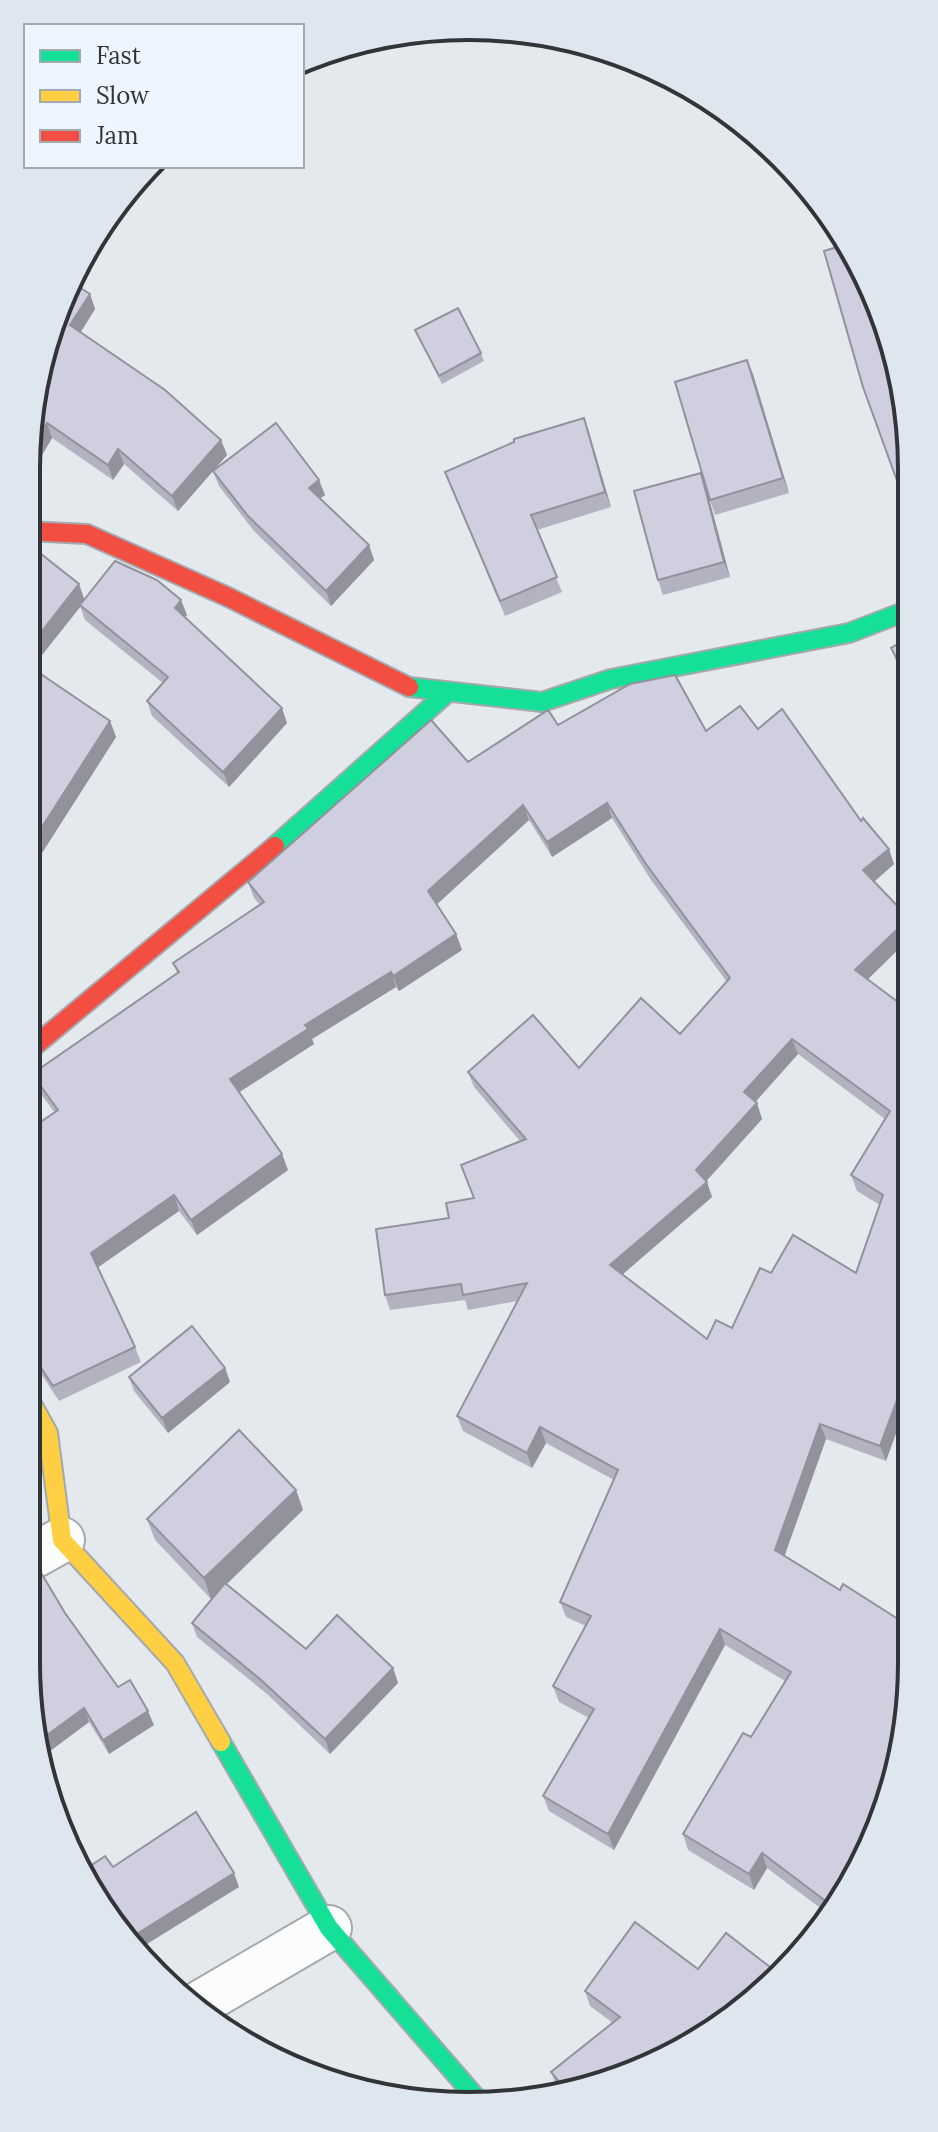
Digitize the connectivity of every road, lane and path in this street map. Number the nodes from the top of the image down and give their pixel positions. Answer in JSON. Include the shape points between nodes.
{"nodes":[{"id":1,"x":40,"y":532,"type":"edge"},
{"id":2,"x":898,"y":614,"type":"edge"},
{"id":3,"x":448,"y":692,"type":"junction"},
{"id":4,"x":40,"y":1042,"type":"edge"},
{"id":5,"x":40,"y":1418,"type":"edge"},
{"id":6,"x":44,"y":1550,"type":"edge"},
{"id":7,"x":329,"y":1928,"type":"junction"},
{"id":8,"x":205,"y":2000,"type":"edge"},
{"id":9,"x":471,"y":2092,"type":"edge"}],
"edges":[{"from":1,"to":3,"type":"street","via":[[87,534],[413,689]]},
{"from":2,"to":3,"type":"street","via":[[849,633],[611,679],[542,702]]},
{"from":3,"to":4,"type":"street","via":[[217,897]]},
{"from":5,"to":6,"type":"street","via":[[48,1433]]},
{"from":6,"to":7,"type":"street","via":[[175,1663]]},
{"from":7,"to":8,"type":"street"},
{"from":7,"to":9,"type":"street"}]}
